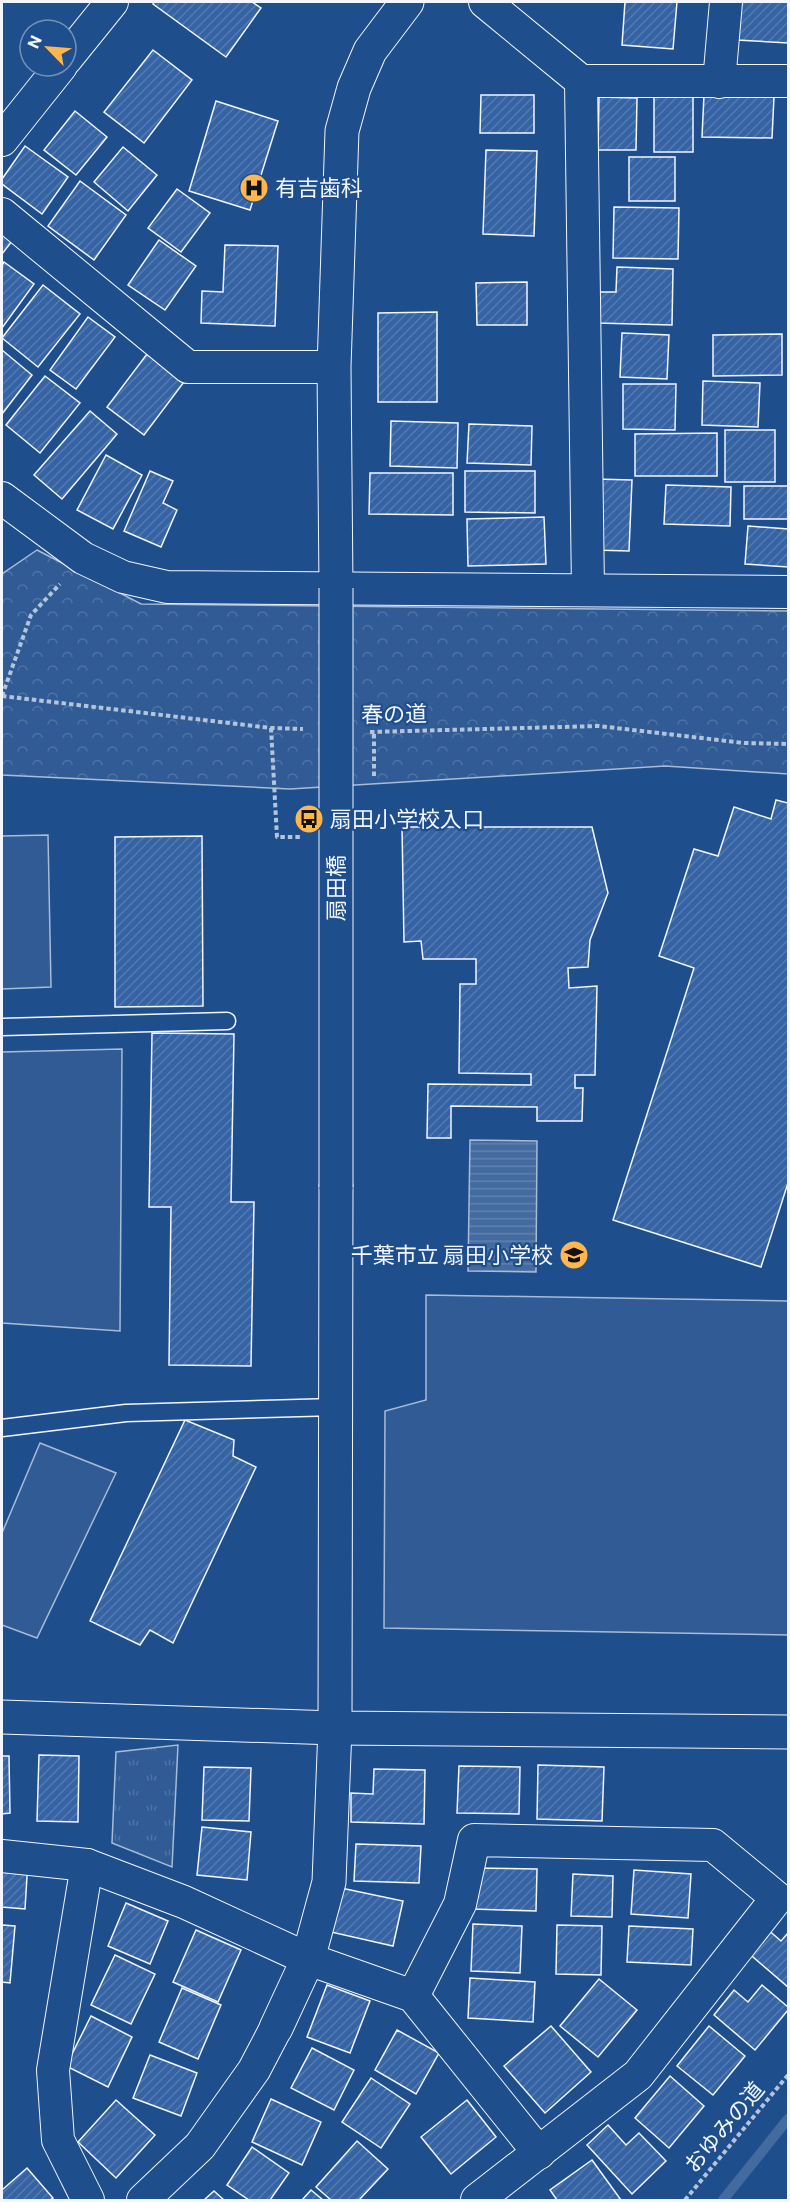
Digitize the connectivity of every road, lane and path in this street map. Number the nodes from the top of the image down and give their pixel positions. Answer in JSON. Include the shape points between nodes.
{"nodes":[{"id":1,"x":112,"y":2,"type":"edge"},
{"id":2,"x":407,"y":2,"type":"edge"},
{"id":3,"x":485,"y":2,"type":"edge"},
{"id":4,"x":726,"y":2,"type":"edge"},
{"id":5,"x":78,"y":44,"type":"edge"},
{"id":6,"x":51,"y":78,"type":"edge"},
{"id":7,"x":581,"y":81,"type":"junction"},
{"id":8,"x":789,"y":81,"type":"edge"},
{"id":9,"x":719,"y":82,"type":"junction"},
{"id":10,"x":2,"y":140,"type":"edge"},
{"id":11,"x":2,"y":214,"type":"edge"},
{"id":12,"x":333,"y":367,"type":"junction"},
{"id":13,"x":2,"y":498,"type":"edge"},
{"id":14,"x":83,"y":558,"type":"junction"},
{"id":15,"x":336,"y":588,"type":"junction"},
{"id":16,"x":588,"y":590,"type":"junction"},
{"id":17,"x":789,"y":592,"type":"edge"},
{"id":18,"x":2,"y":696,"type":"edge"},
{"id":19,"x":272,"y":728,"type":"junction"},
{"id":20,"x":306,"y":729,"type":"dead end"},
{"id":21,"x":363,"y":731,"type":"dead end"},
{"id":22,"x":789,"y":744,"type":"edge"},
{"id":23,"x":278,"y":837,"type":"dead end"},
{"id":24,"x":227,"y":1021,"type":"dead end"},
{"id":25,"x":2,"y":1027,"type":"edge"},
{"id":26,"x":335,"y":1407,"type":"junction"},
{"id":27,"x":2,"y":1428,"type":"edge"},
{"id":28,"x":2,"y":1717,"type":"edge"},
{"id":29,"x":335,"y":1728,"type":"junction"},
{"id":30,"x":789,"y":1732,"type":"edge"},
{"id":31,"x":2,"y":1856,"type":"edge"},
{"id":32,"x":87,"y":1865,"type":"junction"},
{"id":33,"x":308,"y":1959,"type":"junction"},
{"id":34,"x":413,"y":1996,"type":"junction"},
{"id":35,"x":276,"y":2028,"type":"joint"},
{"id":36,"x":789,"y":2075,"type":"edge"},
{"id":37,"x":539,"y":2153,"type":"junction"},
{"id":38,"x":88,"y":2200,"type":"edge"},
{"id":39,"x":142,"y":2200,"type":"edge"},
{"id":40,"x":477,"y":2200,"type":"edge"},
{"id":41,"x":685,"y":2200,"type":"edge"}],
"edges":[{"from":1,"to":5,"type":"street"},
{"from":2,"to":12,"type":"street","name":"扇田橋","via":[[370,51],[342,131]]},
{"from":3,"to":7,"type":"street"},
{"from":4,"to":9,"type":"street"},
{"from":6,"to":10,"type":"street"},
{"from":7,"to":9,"type":"street"},
{"from":7,"to":16,"type":"street"},
{"from":8,"to":9,"type":"street"},
{"from":11,"to":12,"type":"street","via":[[188,366]]},
{"from":12,"to":15,"type":"street","name":"扇田橋"},
{"from":13,"to":14,"type":"street"},
{"from":14,"to":15,"type":"street","via":[[123,577],[167,587]]},
{"from":14,"to":18,"type":"path","via":[[31,615]]},
{"from":15,"to":16,"type":"street"},
{"from":15,"to":26,"type":"street","name":"扇田橋","bridge":true},
{"from":16,"to":17,"type":"street"},
{"from":18,"to":19,"type":"path"},
{"from":19,"to":20,"type":"path"},
{"from":19,"to":23,"type":"path"},
{"from":21,"to":22,"type":"path","name":"春の道","via":[[599,726],[744,743]]},
{"from":24,"to":25,"type":"lane"},
{"from":26,"to":27,"type":"lane","via":[[126,1413]]},
{"from":26,"to":29,"type":"street","name":"扇田橋"},
{"from":28,"to":29,"type":"street"},
{"from":29,"to":30,"type":"street"},
{"from":29,"to":33,"type":"street","name":"扇田橋","via":[[329,1882]]},
{"from":31,"to":32,"type":"street"},
{"from":32,"to":33,"type":"street","via":[[184,1902]]},
{"from":32,"to":38,"type":"street","via":[[53,2070],[58,2140]]},
{"from":33,"to":34,"type":"street"},
{"from":33,"to":35,"type":"street","name":"扇田橋"},
{"from":34,"to":37,"type":"street"},
{"from":34,"to":37,"type":"street","via":[[460,1904],[474,1840],[713,1845],[777,1898],[638,2075]]},
{"from":35,"to":39,"type":"street","via":[[254,2070],[200,2146]]},
{"from":36,"to":41,"type":"path","name":"おゆみの道"},
{"from":37,"to":40,"type":"street"}]}
